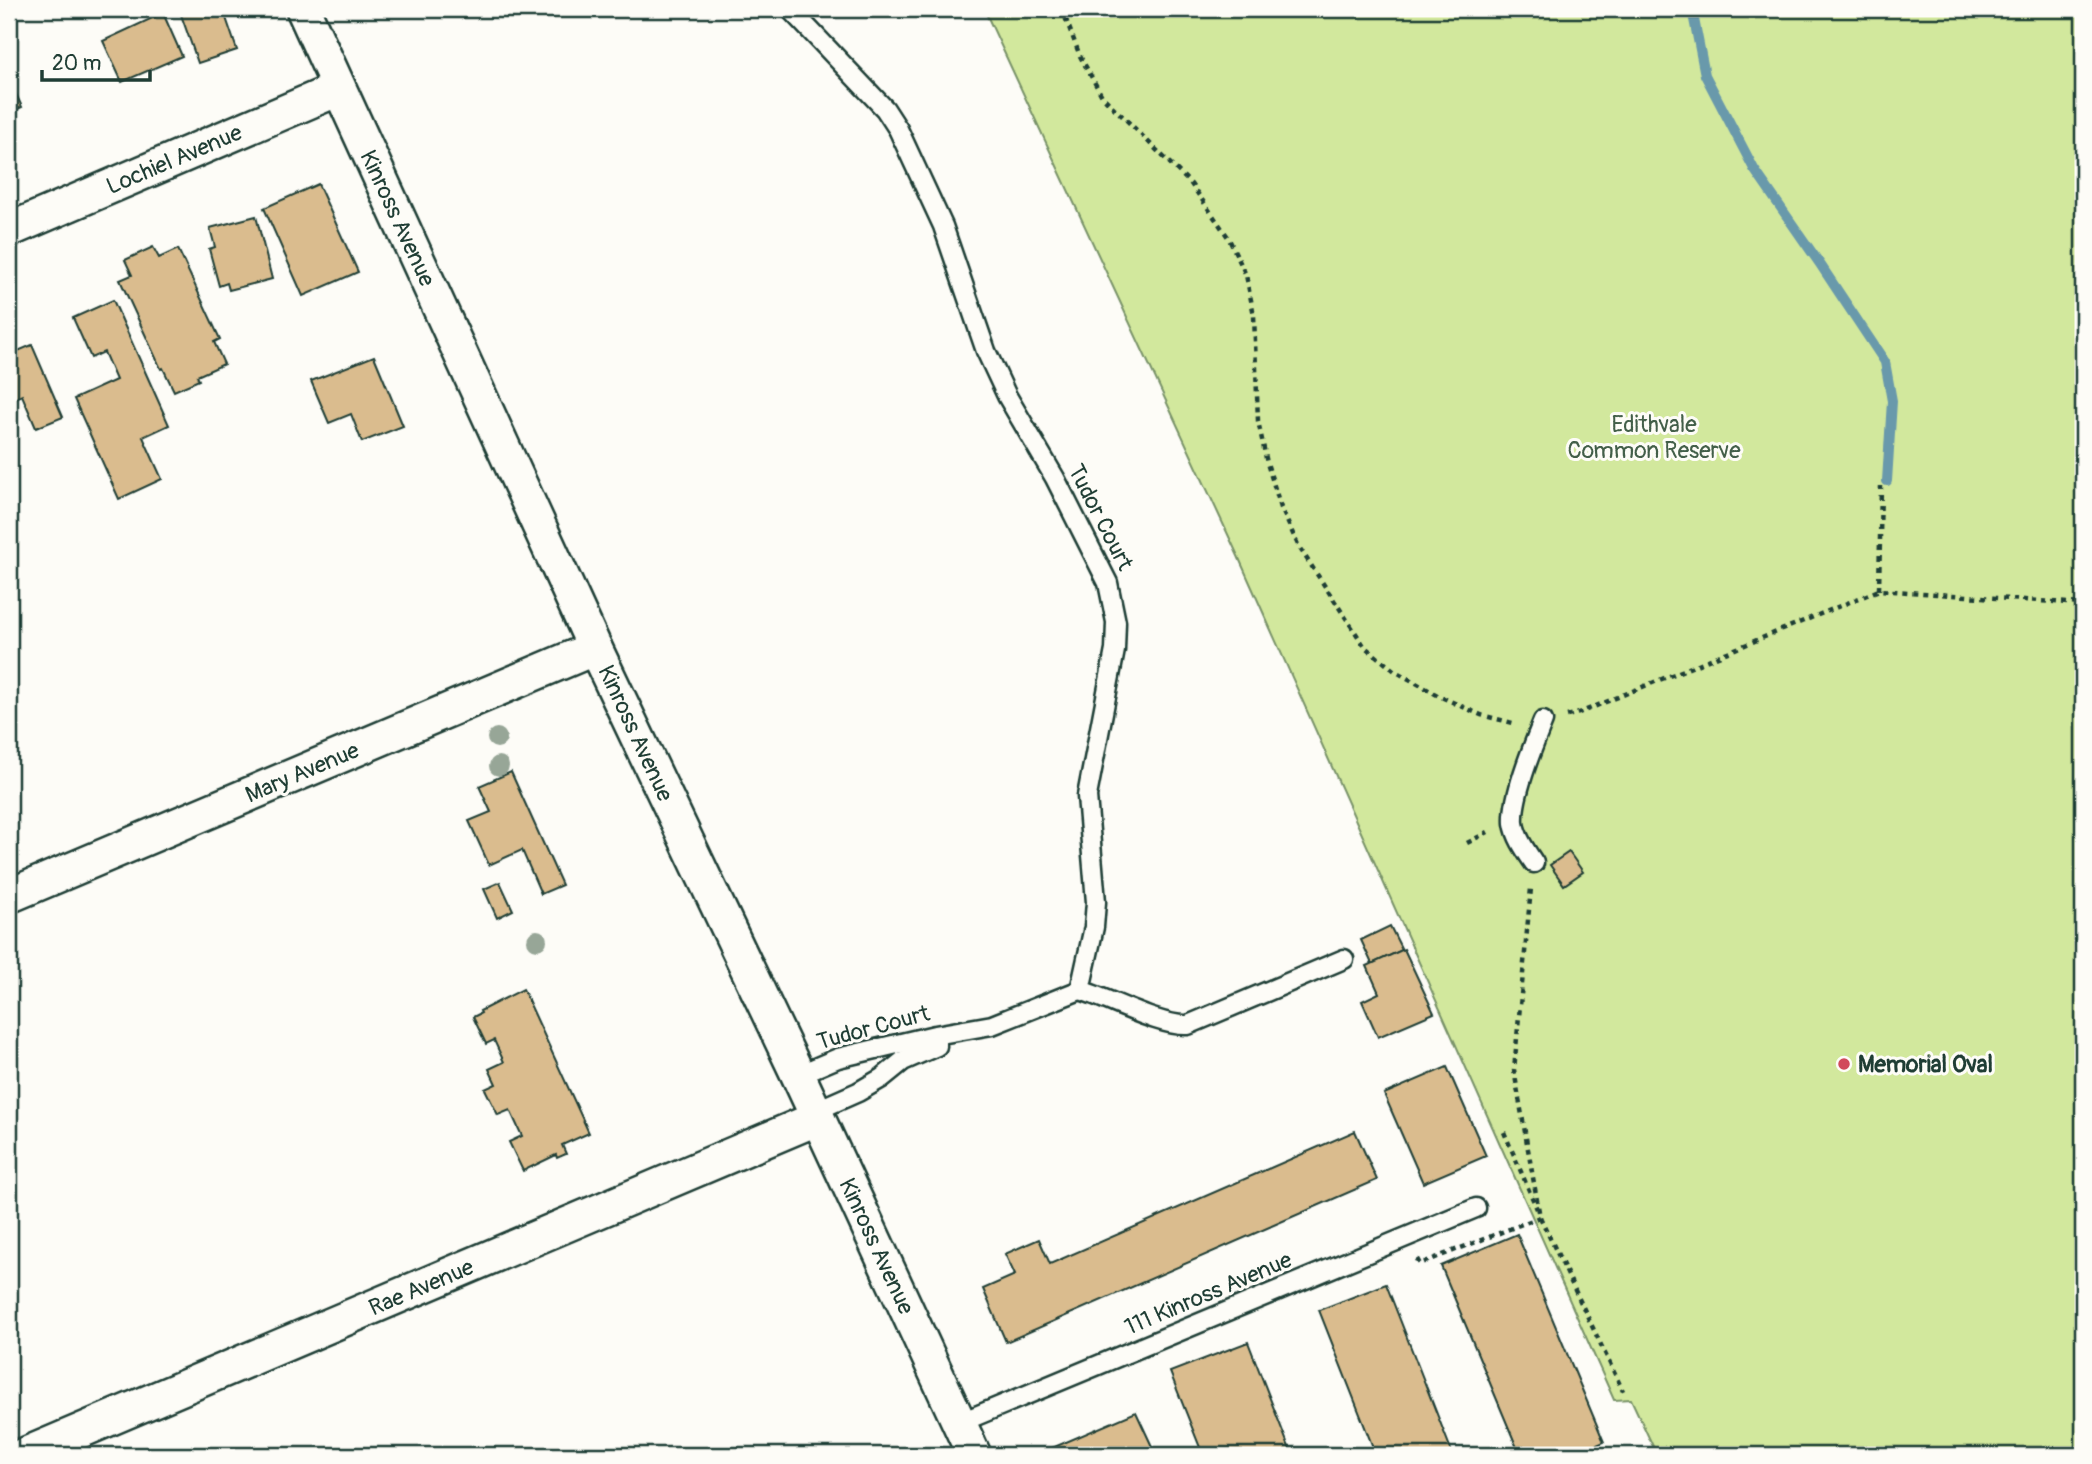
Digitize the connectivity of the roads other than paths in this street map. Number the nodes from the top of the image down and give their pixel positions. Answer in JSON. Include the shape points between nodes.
{"nodes":[{"id":1,"x":303,"y":9,"type":"edge"},
{"id":2,"x":790,"y":9,"type":"edge"},
{"id":3,"x":338,"y":89,"type":"junction"},
{"id":4,"x":9,"y":230,"type":"edge"},
{"id":5,"x":595,"y":648,"type":"junction"},
{"id":6,"x":1543,"y":721,"type":"road end"},
{"id":7,"x":1534,"y":863,"type":"road end"},
{"id":8,"x":9,"y":896,"type":"edge"},
{"id":9,"x":1344,"y":959,"type":"dead end"},
{"id":10,"x":1080,"y":990,"type":"junction"},
{"id":11,"x":961,"y":1032,"type":"junction"},
{"id":12,"x":798,"y":1075,"type":"junction"},
{"id":13,"x":816,"y":1114,"type":"junction"},
{"id":14,"x":1476,"y":1208,"type":"dead end"},
{"id":15,"x":959,"y":1423,"type":"junction"},
{"id":16,"x":24,"y":1455,"type":"edge"},
{"id":17,"x":974,"y":1455,"type":"edge"}],
"edges":[{"from":1,"to":3,"type":"street","name":"Kinross Avenue"},
{"from":2,"to":10,"type":"lane","name":"Tudor Court","via":[[892,119],[943,226],[979,333],[1007,396],[1108,583],[1116,622],[1115,650],[1087,796],[1096,912]]},
{"from":3,"to":4,"type":"street","name":"Lochiel Avenue"},
{"from":3,"to":5,"type":"street","name":"Kinross Avenue"},
{"from":5,"to":8,"type":"street","name":"Mary Avenue"},
{"from":5,"to":12,"type":"street","name":"Kinross Avenue"},
{"from":6,"to":7,"type":"lane","via":[[1527,761],[1514,817],[1516,832]]},
{"from":9,"to":10,"type":"lane","via":[[1188,1025],[1171,1025]]},
{"from":10,"to":11,"type":"lane","name":"Tudor Court","via":[[1004,1022]]},
{"from":11,"to":12,"type":"lane","name":"Tudor Court","via":[[838,1058]]},
{"from":11,"to":13,"type":"lane","name":"Tudor Court"},
{"from":12,"to":13,"type":"street","name":"Kinross Avenue"},
{"from":13,"to":15,"type":"street","name":"Kinross Avenue"},
{"from":13,"to":16,"type":"street","name":"Rae Avenue"},
{"from":14,"to":15,"type":"lane","name":"111 Kinross Avenue"},
{"from":15,"to":17,"type":"street","name":"Kinross Avenue"}]}
